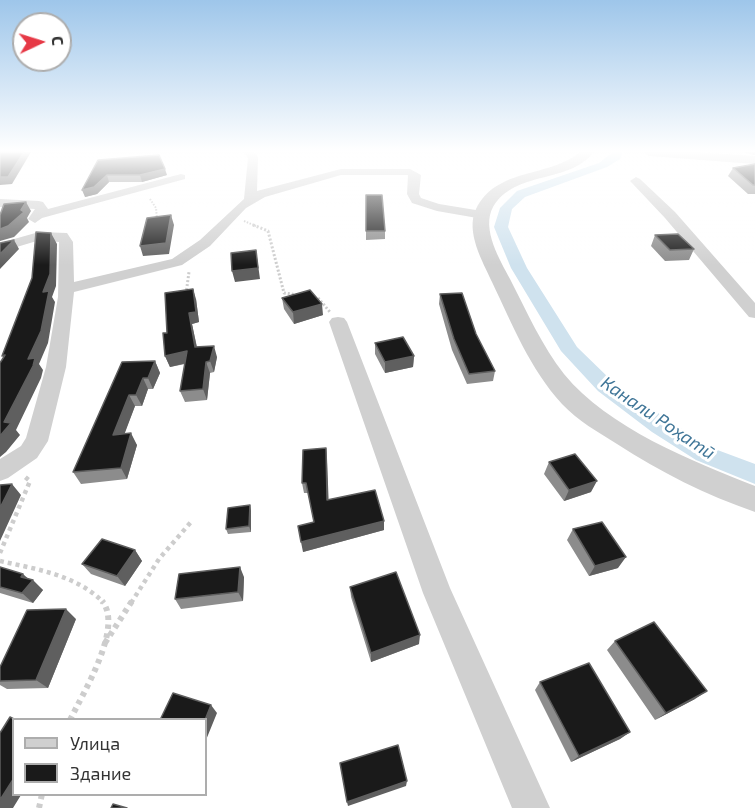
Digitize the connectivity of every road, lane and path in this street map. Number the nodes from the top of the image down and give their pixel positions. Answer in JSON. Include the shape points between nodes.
{"nodes":[{"id":1,"x":127,"y":190,"type":"edge"},
{"id":2,"x":139,"y":190,"type":"edge"},
{"id":3,"x":251,"y":190,"type":"edge"},
{"id":4,"x":279,"y":190,"type":"edge"},
{"id":5,"x":413,"y":190,"type":"edge"},
{"id":6,"x":500,"y":190,"type":"edge"},
{"id":7,"x":645,"y":190,"type":"edge"},
{"id":8,"x":250,"y":199,"type":"junction"},
{"id":9,"x":0,"y":203,"type":"edge"},
{"id":10,"x":38,"y":215,"type":"junction"},
{"id":11,"x":483,"y":215,"type":"junction"},
{"id":12,"x":231,"y":216,"type":"junction"},
{"id":13,"x":157,"y":226,"type":"edge"},
{"id":14,"x":7,"y":246,"type":"edge"},
{"id":15,"x":182,"y":260,"type":"junction"},
{"id":16,"x":66,"y":289,"type":"junction"},
{"id":17,"x":185,"y":298,"type":"edge"},
{"id":18,"x":755,"y":313,"type":"edge"},
{"id":19,"x":338,"y":322,"type":"joint"},
{"id":20,"x":5,"y":468,"type":"edge"},
{"id":21,"x":755,"y":499,"type":"edge"},
{"id":22,"x":191,"y":522,"type":"dead end"},
{"id":23,"x":0,"y":553,"type":"edge"},
{"id":24,"x":0,"y":561,"type":"edge"},
{"id":25,"x":103,"y":646,"type":"junction"},
{"id":26,"x":71,"y":718,"type":"edge"},
{"id":27,"x":531,"y":808,"type":"edge"}],
"edges":[{"from":1,"to":10,"type":"street"},
{"from":2,"to":13,"type":"path","via":[[156,208]]},
{"from":3,"to":8,"type":"street"},
{"from":4,"to":8,"type":"street"},
{"from":5,"to":11,"type":"street","via":[[416,200]]},
{"from":6,"to":11,"type":"street"},
{"from":7,"to":18,"type":"street"},
{"from":8,"to":12,"type":"street"},
{"from":9,"to":10,"type":"street","via":[[39,205],[42,209]]},
{"from":10,"to":14,"type":"street"},
{"from":11,"to":21,"type":"street","via":[[481,227],[491,261],[531,340],[566,392],[599,420],[669,463]]},
{"from":12,"to":15,"type":"street"},
{"from":12,"to":19,"type":"path","via":[[268,231],[284,293],[318,298]]},
{"from":14,"to":16,"type":"street","via":[[39,236],[62,236],[66,242]]},
{"from":15,"to":16,"type":"street"},
{"from":15,"to":17,"type":"path","via":[[189,266]]},
{"from":16,"to":20,"type":"street","via":[[56,367],[37,441],[29,453]]},
{"from":19,"to":27,"type":"street","via":[[437,593]]},
{"from":20,"to":23,"type":"path","via":[[30,481]]},
{"from":22,"to":25,"type":"path","via":[[159,560]]},
{"from":24,"to":25,"type":"path","via":[[80,584],[103,601],[110,617]]},
{"from":25,"to":26,"type":"path"}]}
